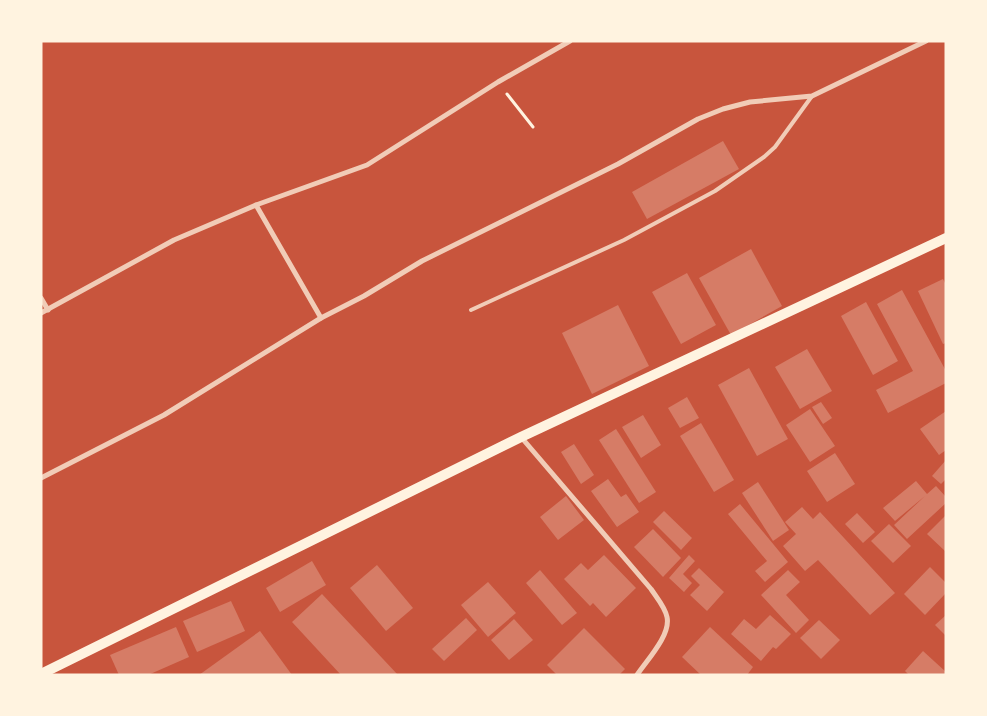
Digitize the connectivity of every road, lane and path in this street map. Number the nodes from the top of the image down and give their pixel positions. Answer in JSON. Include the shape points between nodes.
{"nodes":[{"id":1,"x":570,"y":41,"type":"edge"},
{"id":2,"x":926,"y":41,"type":"edge"},
{"id":3,"x":498,"y":82,"type":"junction"},
{"id":4,"x":812,"y":96,"type":"junction"},
{"id":5,"x":533,"y":127,"type":"dead end"},
{"id":6,"x":256,"y":205,"type":"junction"},
{"id":7,"x":946,"y":238,"type":"edge"},
{"id":8,"x":41,"y":298,"type":"edge"},
{"id":9,"x":48,"y":310,"type":"junction"},
{"id":10,"x":471,"y":310,"type":"dead end"},
{"id":11,"x":41,"y":314,"type":"edge"},
{"id":12,"x":321,"y":318,"type":"junction"},
{"id":13,"x":521,"y":437,"type":"junction"},
{"id":14,"x":41,"y":478,"type":"edge"},
{"id":15,"x":41,"y":674,"type":"edge"},
{"id":16,"x":637,"y":675,"type":"edge"}],
"edges":[{"from":1,"to":3,"type":"street"},
{"from":2,"to":4,"type":"street"},
{"from":3,"to":5,"type":"path"},
{"from":3,"to":6,"type":"street","via":[[367,165]]},
{"from":4,"to":10,"type":"lane","via":[[775,147],[715,191],[624,240]]},
{"from":4,"to":12,"type":"street","via":[[750,102],[698,119],[618,164],[422,261]]},
{"from":6,"to":9,"type":"street","via":[[174,240]]},
{"from":6,"to":12,"type":"street"},
{"from":7,"to":13,"type":"main road"},
{"from":8,"to":9,"type":"street"},
{"from":9,"to":11,"type":"street"},
{"from":12,"to":14,"type":"street","via":[[164,415]]},
{"from":13,"to":15,"type":"main road"},
{"from":13,"to":16,"type":"street","via":[[661,602],[667,628]]}]}
